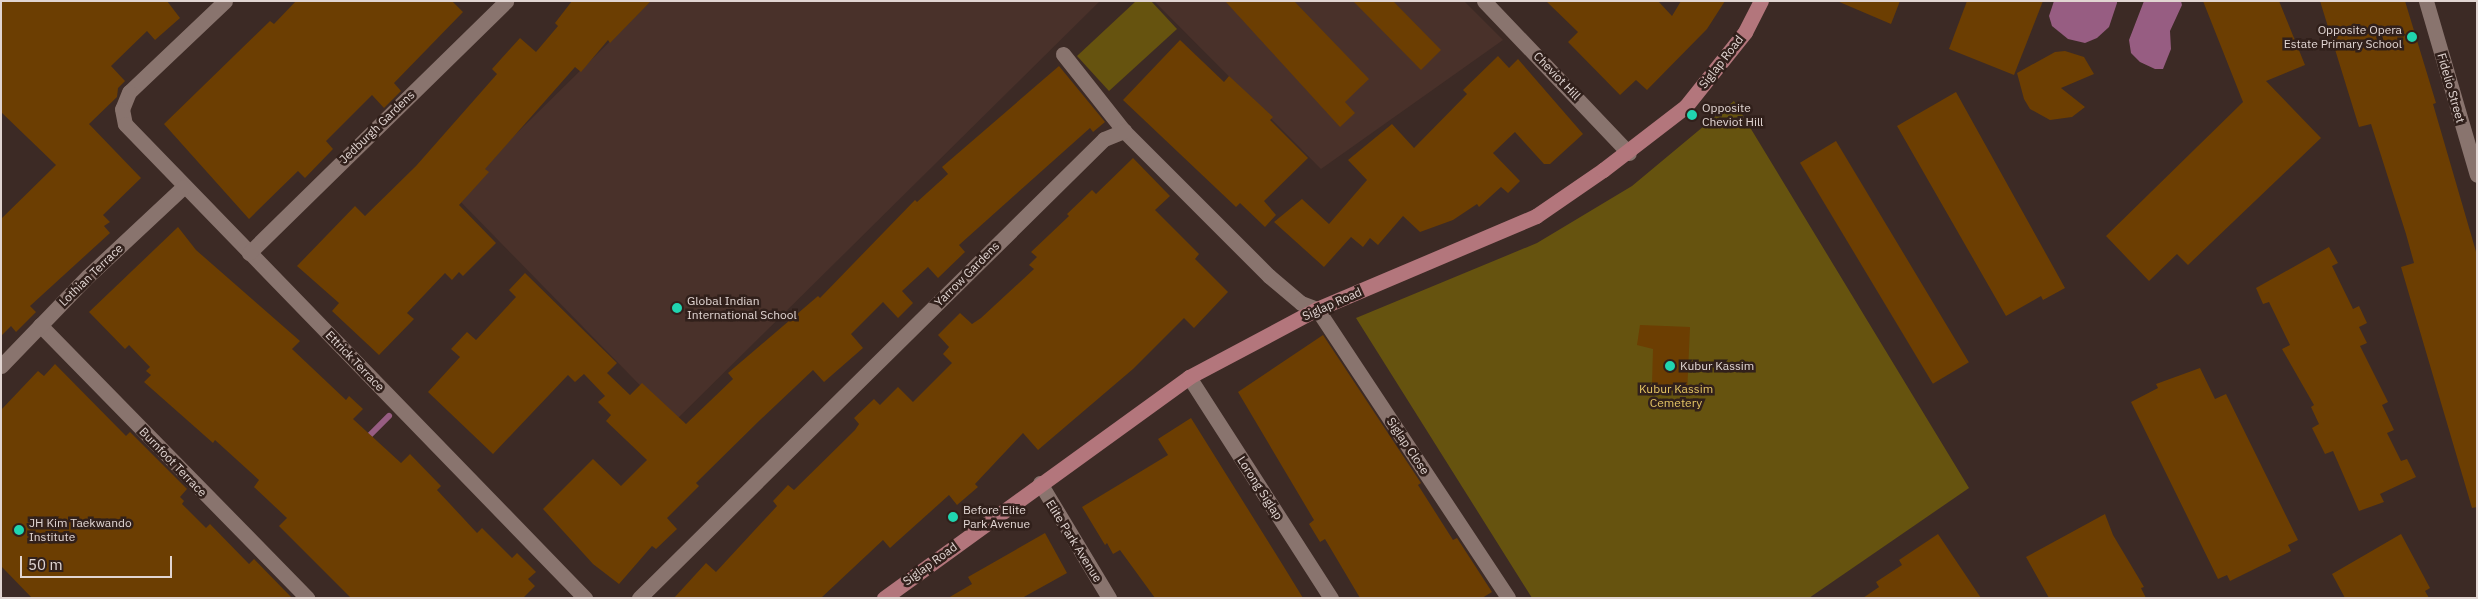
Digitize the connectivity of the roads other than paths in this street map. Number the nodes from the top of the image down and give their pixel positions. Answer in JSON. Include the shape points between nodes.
{"nodes":[{"id":1,"x":225,"y":1,"type":"edge"},
{"id":2,"x":506,"y":1,"type":"edge"},
{"id":3,"x":1484,"y":1,"type":"edge"},
{"id":4,"x":1761,"y":1,"type":"edge"},
{"id":5,"x":2426,"y":1,"type":"edge"},
{"id":6,"x":1063,"y":54,"type":"dead end"},
{"id":7,"x":1124,"y":131,"type":"junction"},
{"id":8,"x":1629,"y":153,"type":"junction"},
{"id":9,"x":2477,"y":175,"type":"edge"},
{"id":10,"x":183,"y":188,"type":"junction"},
{"id":11,"x":249,"y":252,"type":"junction"},
{"id":12,"x":1317,"y":310,"type":"junction"},
{"id":13,"x":40,"y":325,"type":"junction"},
{"id":14,"x":1,"y":366,"type":"edge"},
{"id":15,"x":1189,"y":377,"type":"junction"},
{"id":16,"x":1040,"y":483,"type":"junction"},
{"id":17,"x":307,"y":598,"type":"edge"},
{"id":18,"x":585,"y":598,"type":"edge"},
{"id":19,"x":639,"y":598,"type":"edge"},
{"id":20,"x":884,"y":598,"type":"edge"},
{"id":21,"x":1109,"y":598,"type":"edge"},
{"id":22,"x":1331,"y":598,"type":"edge"},
{"id":23,"x":1508,"y":598,"type":"edge"}],
"edges":[{"from":1,"to":10,"type":"street","name":"Ettrick Terrace","via":[[129,92],[122,109],[125,124]]},
{"from":2,"to":11,"type":"street","name":"Jedburgh Gardens"},
{"from":3,"to":8,"type":"street","name":"Cheviot Hill"},
{"from":4,"to":8,"type":"main road","name":"Siglap Road","via":[[1745,32],[1686,106]]},
{"from":5,"to":9,"type":"street","name":"Fidelio Street"},
{"from":6,"to":7,"type":"street"},
{"from":7,"to":12,"type":"street","name":"Siglap Close","via":[[1269,276],[1301,302]]},
{"from":7,"to":19,"type":"street","name":"Yarrow Gardens","via":[[1104,139]]},
{"from":8,"to":12,"type":"main road","name":"Siglap Road","via":[[1536,216]]},
{"from":10,"to":11,"type":"street","name":"Ettrick Terrace"},
{"from":10,"to":13,"type":"street","name":"Lothian Terrace"},
{"from":11,"to":18,"type":"street","name":"Ettrick Terrace"},
{"from":12,"to":15,"type":"main road","name":"Siglap Road"},
{"from":12,"to":23,"type":"street","name":"Siglap Close"},
{"from":13,"to":14,"type":"street","name":"Lothian Terrace"},
{"from":13,"to":17,"type":"street","name":"Burnfoot Terrace"},
{"from":15,"to":16,"type":"main road","name":"Siglap Road"},
{"from":15,"to":22,"type":"street","name":"Lorong Siglap"},
{"from":16,"to":20,"type":"main road","name":"Siglap Road"},
{"from":16,"to":21,"type":"street","name":"Elite Park Avenue"}]}
